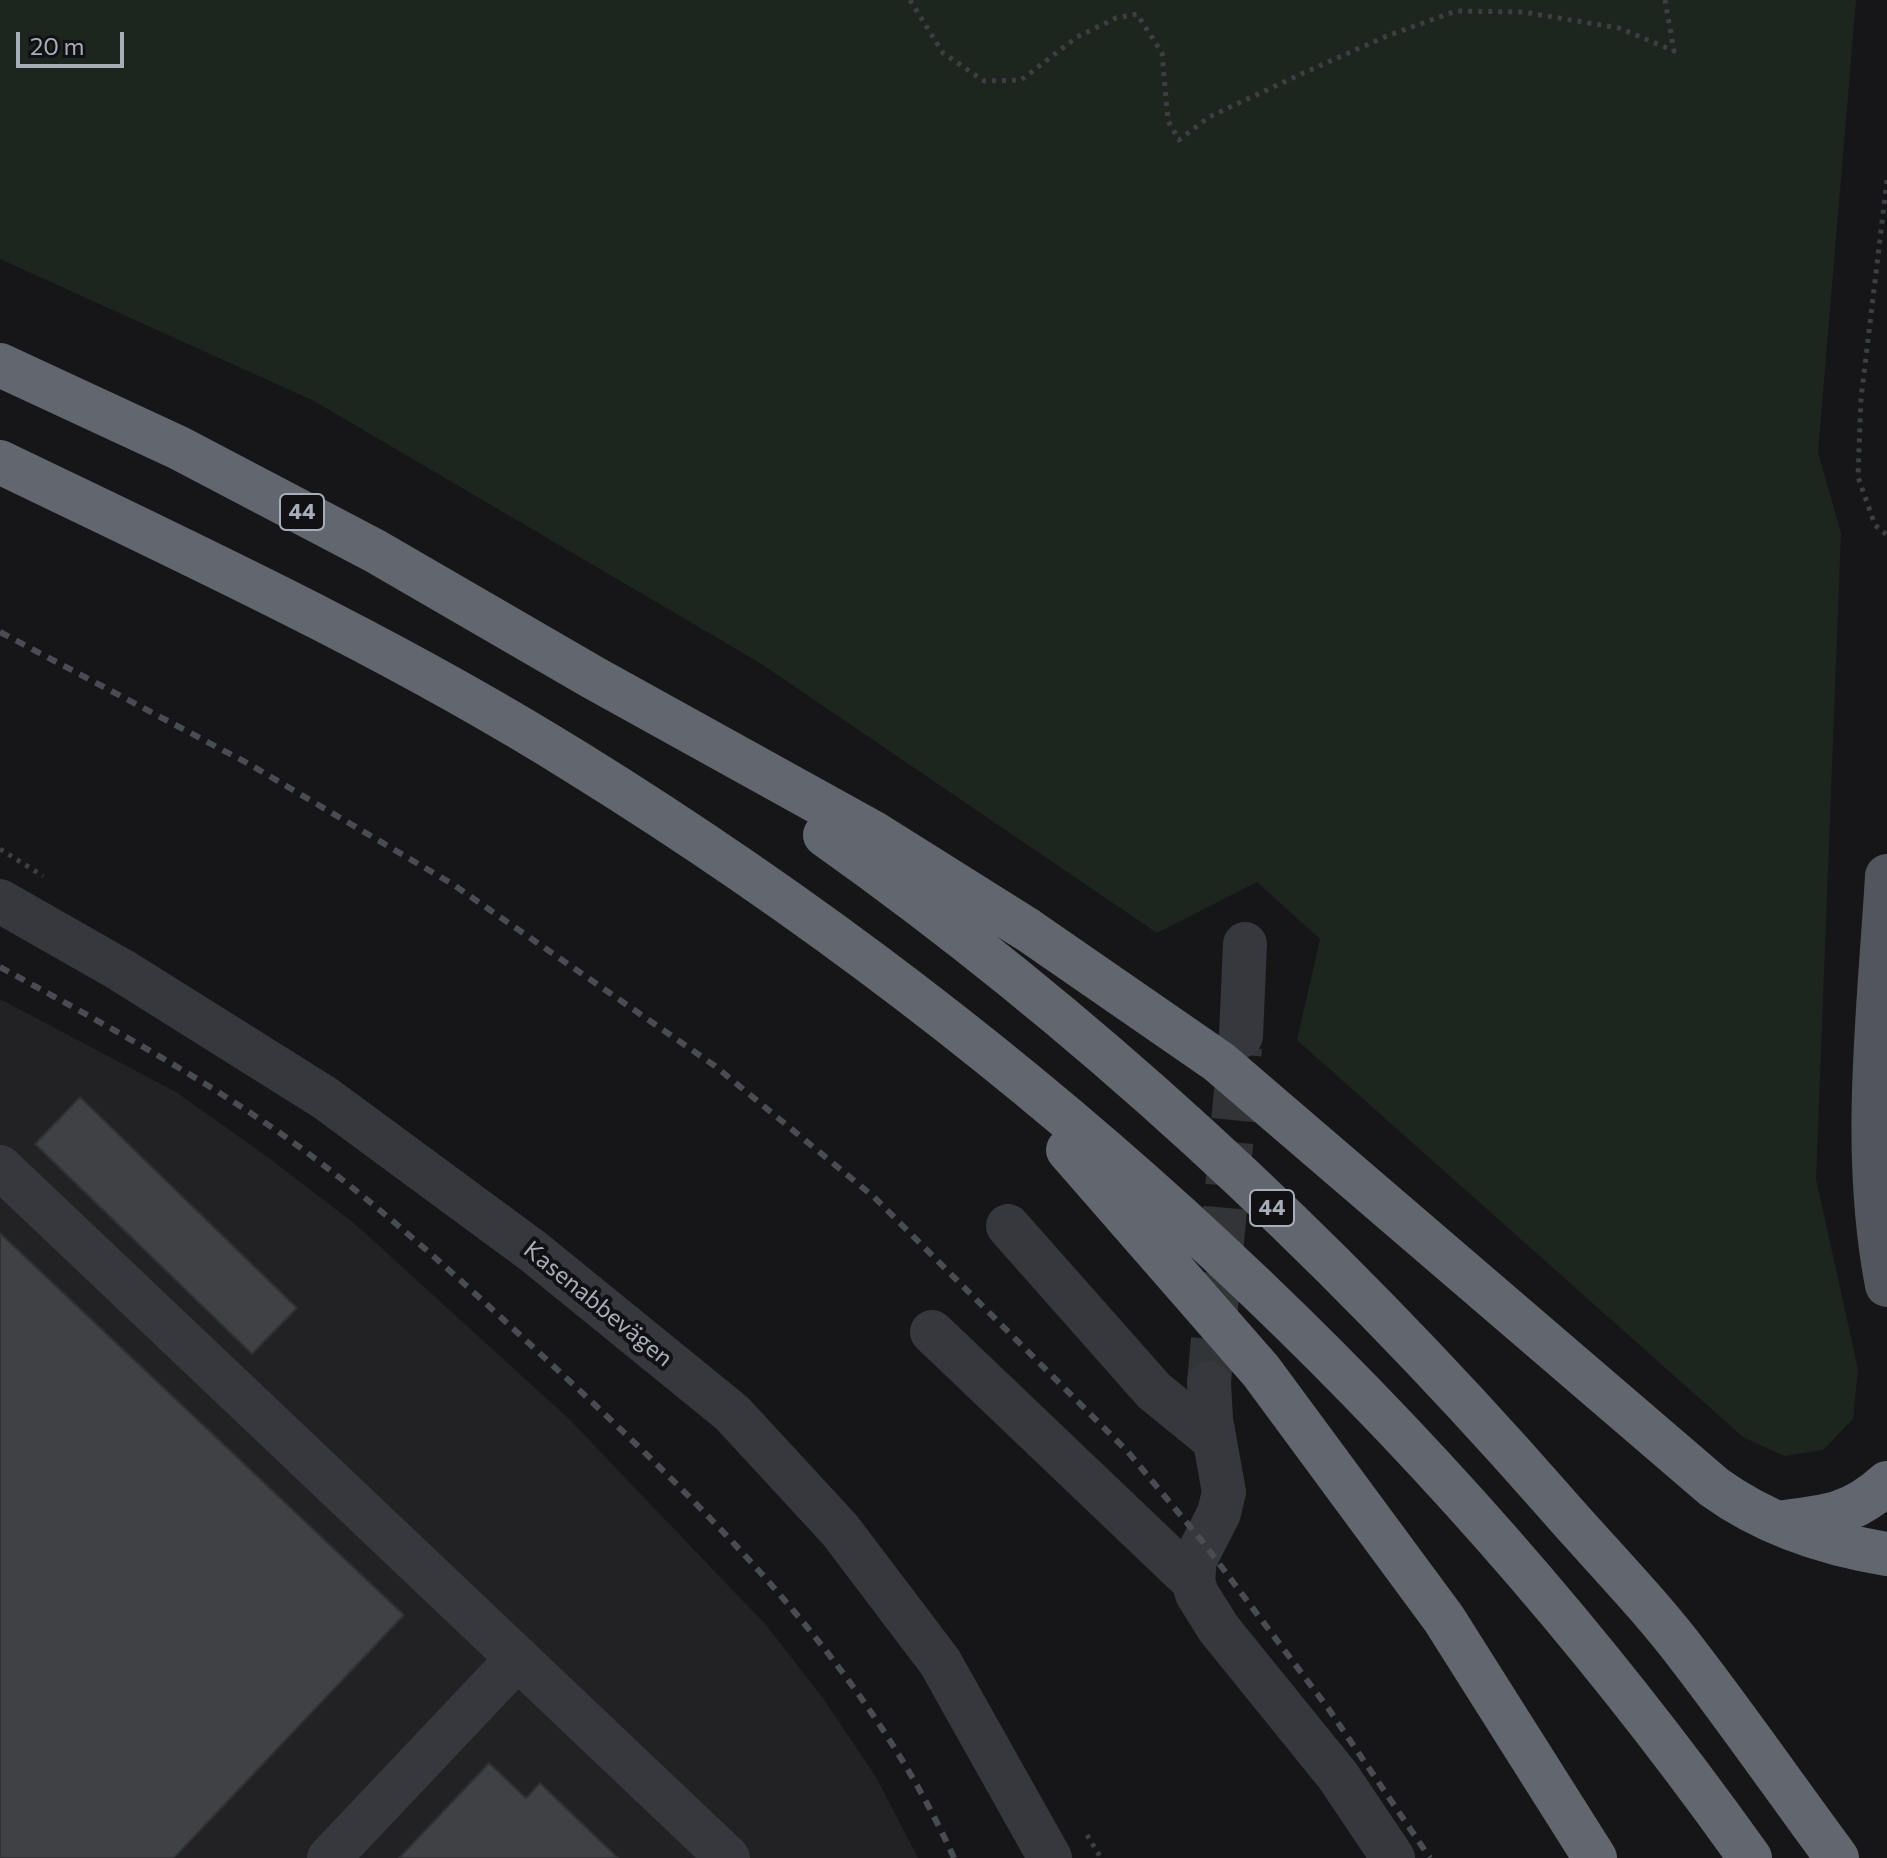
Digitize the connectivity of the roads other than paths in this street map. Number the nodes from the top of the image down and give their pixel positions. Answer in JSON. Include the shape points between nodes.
{"nodes":[{"id":1,"x":0,"y":365,"type":"edge"},
{"id":2,"x":0,"y":462,"type":"edge"},
{"id":3,"x":594,"y":678,"type":"junction"},
{"id":4,"x":1887,"y":876,"type":"edge"},
{"id":5,"x":0,"y":901,"type":"edge"},
{"id":6,"x":1245,"y":944,"type":"dead end"},
{"id":7,"x":951,"y":1020,"type":"junction"},
{"id":8,"x":1241,"y":1036,"type":"tunnel mouth"},
{"id":9,"x":1874,"y":1100,"type":"junction"},
{"id":10,"x":0,"y":1167,"type":"edge"},
{"id":11,"x":1887,"y":1169,"type":"edge"},
{"id":12,"x":1008,"y":1226,"type":"dead end"},
{"id":13,"x":1887,"y":1285,"type":"edge"},
{"id":14,"x":932,"y":1332,"type":"dead end"},
{"id":15,"x":1209,"y":1383,"type":"tunnel mouth"},
{"id":16,"x":1213,"y":1439,"type":"junction"},
{"id":17,"x":1887,"y":1483,"type":"edge"},
{"id":18,"x":1776,"y":1522,"type":"junction"},
{"id":19,"x":1887,"y":1554,"type":"edge"},
{"id":20,"x":1193,"y":1581,"type":"junction"},
{"id":21,"x":518,"y":1658,"type":"junction"},
{"id":22,"x":329,"y":1858,"type":"edge"},
{"id":23,"x":728,"y":1858,"type":"edge"},
{"id":24,"x":1050,"y":1858,"type":"edge"},
{"id":25,"x":1393,"y":1858,"type":"edge"},
{"id":26,"x":1595,"y":1858,"type":"edge"},
{"id":27,"x":1750,"y":1858,"type":"edge"},
{"id":28,"x":1837,"y":1858,"type":"edge"}],
"edges":[{"from":1,"to":3,"type":"highway","number":"44","via":[[179,448],[361,543]]},
{"from":2,"to":7,"type":"highway","via":[[307,610],[571,758],[732,861]]},
{"from":3,"to":18,"type":"highway","via":[[872,832],[1028,930],[1219,1062],[1714,1487],[1748,1512]]},
{"from":3,"to":28,"type":"highway","number":"44","via":[[917,900],[1111,1059],[1242,1177],[1455,1389],[1689,1656]]},
{"from":4,"to":9,"type":"main road"},
{"from":5,"to":24,"type":"street","name":"Kasenabbevägen","via":[[325,1098],[534,1252],[732,1413],[840,1530],[940,1662]]},
{"from":6,"to":8,"type":"street"},
{"from":7,"to":26,"type":"highway","via":[[1261,1371],[1444,1619]]},
{"from":7,"to":27,"type":"highway","via":[[1193,1228],[1413,1445],[1637,1707]]},
{"from":9,"to":11,"type":"main road"},
{"from":9,"to":13,"type":"main road","via":[[1878,1238]]},
{"from":10,"to":21,"type":"street"},
{"from":12,"to":16,"type":"street","via":[[1154,1391]]},
{"from":14,"to":20,"type":"street"},
{"from":15,"to":16,"type":"street"},
{"from":16,"to":20,"type":"street","via":[[1223,1503],[1202,1541]]},
{"from":17,"to":18,"type":"highway","via":[[1836,1516]]},
{"from":18,"to":19,"type":"highway","via":[[1842,1547]]},
{"from":20,"to":25,"type":"street","via":[[1202,1606],[1338,1776]]},
{"from":21,"to":22,"type":"street"},
{"from":21,"to":23,"type":"street"}]}
